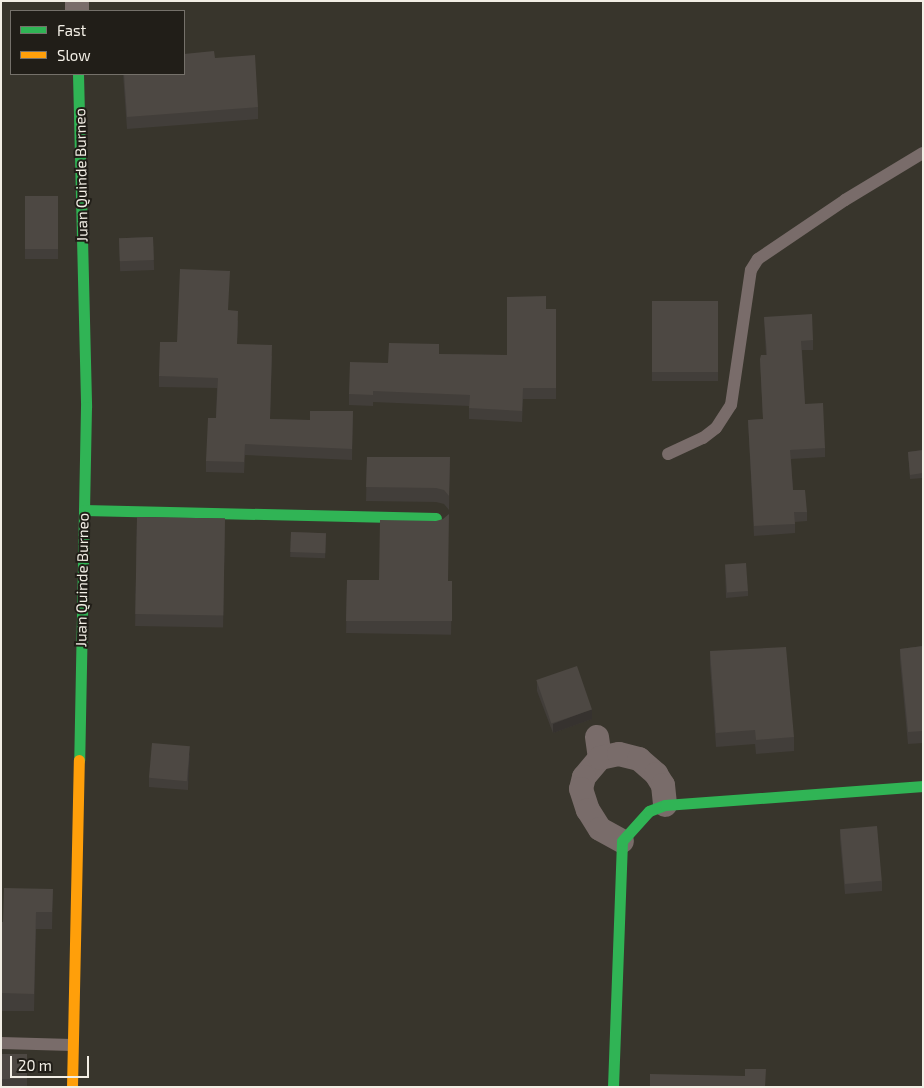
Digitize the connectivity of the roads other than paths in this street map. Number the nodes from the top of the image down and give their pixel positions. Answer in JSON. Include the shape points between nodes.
{"nodes":[{"id":1,"x":78,"y":75,"type":"edge"},
{"id":2,"x":923,"y":153,"type":"edge"},
{"id":3,"x":668,"y":454,"type":"dead end"},
{"id":4,"x":84,"y":510,"type":"junction"},
{"id":5,"x":436,"y":518,"type":"dead end"},
{"id":6,"x":923,"y":786,"type":"edge"},
{"id":7,"x":665,"y":805,"type":"junction"},
{"id":8,"x":622,"y":841,"type":"junction"},
{"id":9,"x":1,"y":1043,"type":"edge"},
{"id":10,"x":72,"y":1045,"type":"junction"},
{"id":11,"x":72,"y":1087,"type":"edge"},
{"id":12,"x":613,"y":1087,"type":"edge"}],
"edges":[{"from":1,"to":4,"type":"street","name":"Juan Quinde Burneo","via":[[86,407]]},
{"from":2,"to":3,"type":"lane","via":[[845,200],[758,259],[751,270],[731,405],[716,428],[703,438]]},
{"from":4,"to":5,"type":"street"},
{"from":4,"to":10,"type":"street","name":"Juan Quinde Burneo"},
{"from":6,"to":7,"type":"street"},
{"from":7,"to":8,"type":"street","via":[[648,811]]},
{"from":7,"to":8,"type":"street","via":[[663,785],[656,774],[639,760],[598,747],[582,789],[588,810],[600,829]]},
{"from":8,"to":12,"type":"street"},
{"from":9,"to":10,"type":"lane"},
{"from":10,"to":11,"type":"street","name":"Juan Quinde Burneo"}]}
